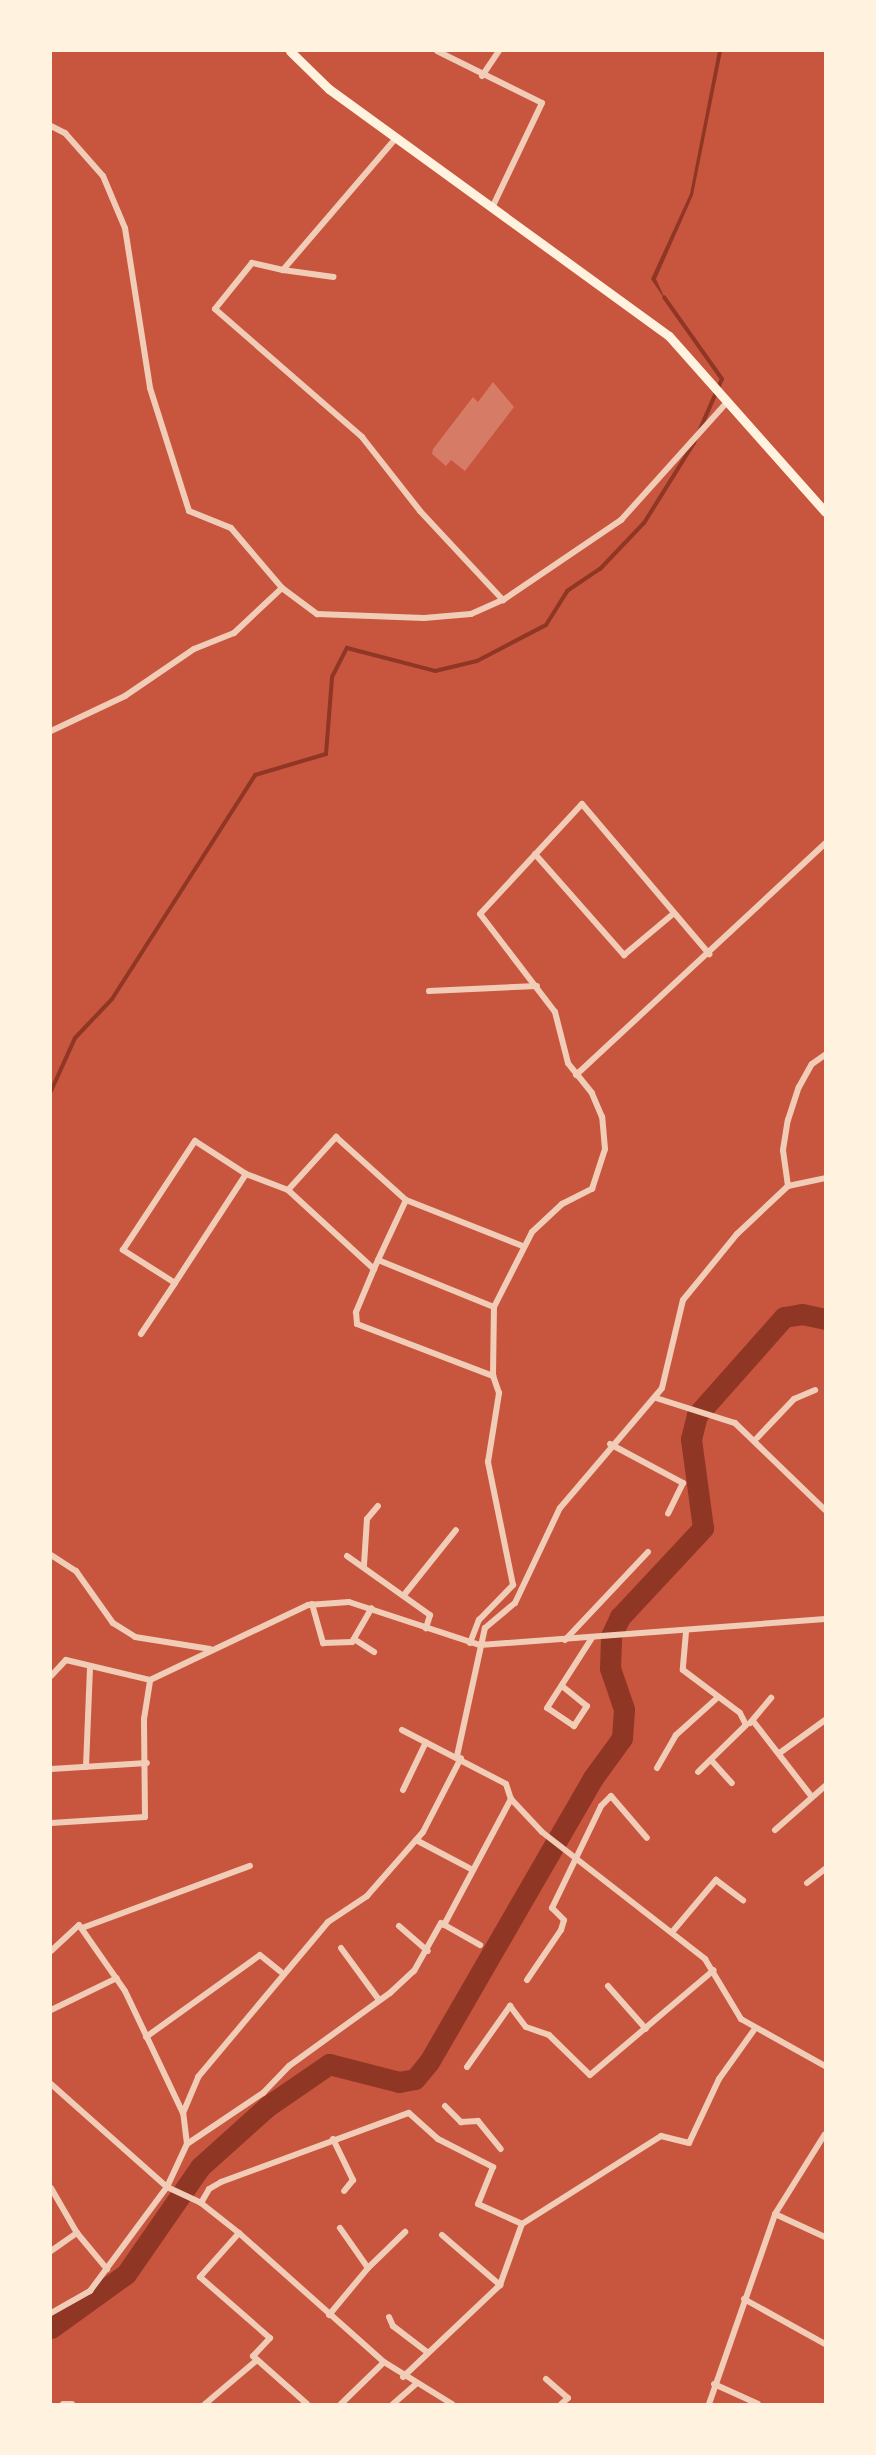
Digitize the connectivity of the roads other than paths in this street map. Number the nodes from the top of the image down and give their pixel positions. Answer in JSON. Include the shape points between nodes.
{"nodes":[{"id":1,"x":290,"y":51,"type":"edge"},
{"id":2,"x":437,"y":51,"type":"edge"},
{"id":3,"x":499,"y":51,"type":"edge"},
{"id":4,"x":482,"y":76,"type":"junction"},
{"id":5,"x":51,"y":126,"type":"edge"},
{"id":6,"x":396,"y":138,"type":"junction"},
{"id":7,"x":492,"y":208,"type":"junction"},
{"id":8,"x":283,"y":270,"type":"junction"},
{"id":9,"x":334,"y":277,"type":"dead end"},
{"id":10,"x":728,"y":400,"type":"junction"},
{"id":11,"x":825,"y":512,"type":"edge"},
{"id":12,"x":282,"y":588,"type":"junction"},
{"id":13,"x":503,"y":600,"type":"junction"},
{"id":14,"x":51,"y":731,"type":"edge"},
{"id":15,"x":825,"y":844,"type":"edge"},
{"id":16,"x":536,"y":854,"type":"junction"},
{"id":17,"x":674,"y":913,"type":"junction"},
{"id":18,"x":709,"y":954,"type":"junction"},
{"id":19,"x":537,"y":986,"type":"junction"},
{"id":20,"x":429,"y":991,"type":"dead end"},
{"id":21,"x":825,"y":1055,"type":"edge"},
{"id":22,"x":576,"y":1075,"type":"junction"},
{"id":23,"x":246,"y":1174,"type":"junction"},
{"id":24,"x":825,"y":1178,"type":"edge"},
{"id":25,"x":788,"y":1186,"type":"junction"},
{"id":26,"x":288,"y":1190,"type":"junction"},
{"id":27,"x":406,"y":1200,"type":"junction"},
{"id":28,"x":523,"y":1246,"type":"junction"},
{"id":29,"x":378,"y":1260,"type":"junction"},
{"id":30,"x":374,"y":1269,"type":"junction"},
{"id":31,"x":175,"y":1283,"type":"junction"},
{"id":32,"x":494,"y":1307,"type":"junction"},
{"id":33,"x":141,"y":1334,"type":"dead end"},
{"id":34,"x":494,"y":1376,"type":"junction"},
{"id":35,"x":815,"y":1390,"type":"dead end"},
{"id":36,"x":656,"y":1398,"type":"junction"},
{"id":37,"x":757,"y":1438,"type":"junction"},
{"id":38,"x":610,"y":1444,"type":"junction"},
{"id":39,"x":378,"y":1506,"type":"dead end"},
{"id":40,"x":825,"y":1510,"type":"edge"},
{"id":41,"x":669,"y":1514,"type":"dead end"},
{"id":42,"x":456,"y":1530,"type":"dead end"},
{"id":43,"x":648,"y":1552,"type":"dead end"},
{"id":44,"x":51,"y":1555,"type":"edge"},
{"id":45,"x":347,"y":1556,"type":"dead end"},
{"id":46,"x":364,"y":1565,"type":"junction"},
{"id":47,"x":404,"y":1595,"type":"junction"},
{"id":48,"x":312,"y":1604,"type":"junction"},
{"id":49,"x":372,"y":1608,"type":"junction"},
{"id":50,"x":825,"y":1619,"type":"edge"},
{"id":51,"x":426,"y":1628,"type":"junction"},
{"id":52,"x":686,"y":1632,"type":"junction"},
{"id":53,"x":592,"y":1638,"type":"junction"},
{"id":54,"x":354,"y":1639,"type":"junction"},
{"id":55,"x":566,"y":1640,"type":"junction"},
{"id":56,"x":470,"y":1643,"type":"junction"},
{"id":57,"x":480,"y":1645,"type":"junction"},
{"id":58,"x":212,"y":1650,"type":"junction"},
{"id":59,"x":374,"y":1652,"type":"dead end"},
{"id":60,"x":90,"y":1666,"type":"junction"},
{"id":61,"x":51,"y":1676,"type":"edge"},
{"id":62,"x":150,"y":1680,"type":"junction"},
{"id":63,"x":562,"y":1686,"type":"junction"},
{"id":64,"x":771,"y":1698,"type":"dead end"},
{"id":65,"x":716,"y":1699,"type":"junction"},
{"id":66,"x":753,"y":1720,"type":"junction"},
{"id":67,"x":825,"y":1720,"type":"edge"},
{"id":68,"x":746,"y":1725,"type":"junction"},
{"id":69,"x":402,"y":1730,"type":"dead end"},
{"id":70,"x":426,"y":1742,"type":"junction"},
{"id":71,"x":781,"y":1752,"type":"junction"},
{"id":72,"x":459,"y":1757,"type":"junction"},
{"id":73,"x":711,"y":1760,"type":"junction"},
{"id":74,"x":147,"y":1763,"type":"junction"},
{"id":75,"x":86,"y":1767,"type":"junction"},
{"id":76,"x":657,"y":1768,"type":"dead end"},
{"id":77,"x":51,"y":1769,"type":"edge"},
{"id":78,"x":698,"y":1772,"type":"dead end"},
{"id":79,"x":732,"y":1783,"type":"dead end"},
{"id":80,"x":825,"y":1786,"type":"edge"},
{"id":81,"x":403,"y":1790,"type":"dead end"},
{"id":82,"x":812,"y":1797,"type":"junction"},
{"id":83,"x":511,"y":1799,"type":"junction"},
{"id":84,"x":51,"y":1823,"type":"edge"},
{"id":85,"x":775,"y":1830,"type":"dead end"},
{"id":86,"x":647,"y":1838,"type":"dead end"},
{"id":87,"x":416,"y":1840,"type":"junction"},
{"id":88,"x":577,"y":1857,"type":"junction"},
{"id":89,"x":250,"y":1866,"type":"dead end"},
{"id":90,"x":825,"y":1869,"type":"edge"},
{"id":91,"x":473,"y":1870,"type":"junction"},
{"id":92,"x":807,"y":1883,"type":"dead end"},
{"id":93,"x":743,"y":1900,"type":"dead end"},
{"id":94,"x":444,"y":1925,"type":"junction"},
{"id":95,"x":399,"y":1926,"type":"dead end"},
{"id":96,"x":81,"y":1929,"type":"junction"},
{"id":97,"x":673,"y":1931,"type":"junction"},
{"id":98,"x":480,"y":1945,"type":"dead end"},
{"id":99,"x":341,"y":1948,"type":"dead end"},
{"id":100,"x":51,"y":1951,"type":"edge"},
{"id":101,"x":428,"y":1951,"type":"junction"},
{"id":102,"x":280,"y":1971,"type":"dead end"},
{"id":103,"x":714,"y":1971,"type":"junction"},
{"id":104,"x":117,"y":1978,"type":"junction"},
{"id":105,"x":527,"y":1980,"type":"dead end"},
{"id":106,"x":608,"y":1986,"type":"dead end"},
{"id":107,"x":379,"y":2000,"type":"junction"},
{"id":108,"x":51,"y":2010,"type":"edge"},
{"id":109,"x":646,"y":2029,"type":"junction"},
{"id":110,"x":754,"y":2030,"type":"junction"},
{"id":111,"x":146,"y":2037,"type":"junction"},
{"id":112,"x":825,"y":2066,"type":"edge"},
{"id":113,"x":467,"y":2067,"type":"dead end"},
{"id":114,"x":51,"y":2084,"type":"edge"},
{"id":115,"x":445,"y":2106,"type":"dead end"},
{"id":116,"x":183,"y":2113,"type":"junction"},
{"id":117,"x":825,"y":2134,"type":"edge"},
{"id":118,"x":333,"y":2139,"type":"junction"},
{"id":119,"x":187,"y":2144,"type":"junction"},
{"id":120,"x":501,"y":2149,"type":"dead end"},
{"id":121,"x":167,"y":2187,"type":"junction"},
{"id":122,"x":51,"y":2188,"type":"edge"},
{"id":123,"x":344,"y":2191,"type":"dead end"},
{"id":124,"x":201,"y":2202,"type":"junction"},
{"id":125,"x":775,"y":2214,"type":"junction"},
{"id":126,"x":522,"y":2224,"type":"junction"},
{"id":127,"x":340,"y":2228,"type":"dead end"},
{"id":128,"x":405,"y":2232,"type":"dead end"},
{"id":129,"x":77,"y":2233,"type":"junction"},
{"id":130,"x":239,"y":2233,"type":"junction"},
{"id":131,"x":442,"y":2235,"type":"dead end"},
{"id":132,"x":825,"y":2237,"type":"edge"},
{"id":133,"x":51,"y":2251,"type":"edge"},
{"id":134,"x":368,"y":2268,"type":"junction"},
{"id":135,"x":107,"y":2269,"type":"junction"},
{"id":136,"x":500,"y":2284,"type":"junction"},
{"id":137,"x":744,"y":2299,"type":"junction"},
{"id":138,"x":51,"y":2313,"type":"edge"},
{"id":139,"x":329,"y":2315,"type":"junction"},
{"id":140,"x":389,"y":2317,"type":"dead end"},
{"id":141,"x":825,"y":2344,"type":"edge"},
{"id":142,"x":427,"y":2352,"type":"junction"},
{"id":143,"x":257,"y":2360,"type":"junction"},
{"id":144,"x":384,"y":2362,"type":"junction"},
{"id":145,"x":404,"y":2377,"type":"junction"},
{"id":146,"x":546,"y":2379,"type":"dead end"},
{"id":147,"x":416,"y":2384,"type":"junction"},
{"id":148,"x":714,"y":2384,"type":"junction"},
{"id":149,"x":344,"y":2403,"type":"edge"},
{"id":150,"x":63,"y":2404,"type":"edge"},
{"id":151,"x":72,"y":2404,"type":"edge"},
{"id":152,"x":206,"y":2404,"type":"edge"},
{"id":153,"x":307,"y":2404,"type":"edge"},
{"id":154,"x":393,"y":2404,"type":"edge"},
{"id":155,"x":452,"y":2404,"type":"edge"},
{"id":156,"x":561,"y":2404,"type":"edge"},
{"id":157,"x":709,"y":2404,"type":"edge"},
{"id":158,"x":758,"y":2404,"type":"edge"}],
"edges":[{"from":1,"to":6,"type":"main road","via":[[328,88]]},
{"from":2,"to":4,"type":"street"},
{"from":3,"to":4,"type":"street"},
{"from":4,"to":7,"type":"street","via":[[542,103]]},
{"from":5,"to":12,"type":"street","via":[[65,133],[104,176],[125,228],[150,388],[189,511],[231,528]]},
{"from":6,"to":7,"type":"main road"},
{"from":6,"to":8,"type":"street"},
{"from":7,"to":10,"type":"main road","via":[[669,336]]},
{"from":8,"to":9,"type":"street"},
{"from":8,"to":13,"type":"street","via":[[252,263],[215,309],[362,437],[420,511]]},
{"from":10,"to":11,"type":"main road"},
{"from":10,"to":13,"type":"street","via":[[621,520]]},
{"from":12,"to":13,"type":"street","via":[[317,614],[342,618],[471,614]]},
{"from":12,"to":14,"type":"street","via":[[234,633],[194,649],[125,696]]},
{"from":15,"to":18,"type":"street"},
{"from":16,"to":17,"type":"street","via":[[624,955]]},
{"from":16,"to":17,"type":"street","via":[[582,804]]},
{"from":16,"to":19,"type":"street","via":[[480,914]]},
{"from":17,"to":18,"type":"street"},
{"from":18,"to":22,"type":"street"},
{"from":19,"to":20,"type":"street"},
{"from":19,"to":22,"type":"street","via":[[555,1012]]},
{"from":21,"to":25,"type":"street","via":[[812,1064],[788,1120],[783,1150]]},
{"from":22,"to":28,"type":"street","via":[[602,1117],[600,1176],[592,1189],[548,1214]]},
{"from":23,"to":26,"type":"street"},
{"from":23,"to":31,"type":"street"},
{"from":23,"to":31,"type":"street","via":[[195,1141],[141,1220],[123,1250]]},
{"from":24,"to":25,"type":"street"},
{"from":25,"to":36,"type":"street","via":[[737,1234],[683,1300],[667,1376]]},
{"from":26,"to":27,"type":"street","via":[[336,1137]]},
{"from":26,"to":30,"type":"street"},
{"from":27,"to":28,"type":"street"},
{"from":27,"to":29,"type":"street"},
{"from":28,"to":32,"type":"street"},
{"from":29,"to":30,"type":"street"},
{"from":29,"to":32,"type":"street"},
{"from":30,"to":34,"type":"street","via":[[356,1312],[357,1324]]},
{"from":31,"to":33,"type":"street"},
{"from":32,"to":34,"type":"street"},
{"from":34,"to":56,"type":"street","via":[[499,1393],[488,1462],[513,1585],[479,1620]]},
{"from":35,"to":37,"type":"street","via":[[794,1399]]},
{"from":36,"to":37,"type":"street","via":[[735,1423]]},
{"from":36,"to":38,"type":"street"},
{"from":37,"to":40,"type":"street"},
{"from":38,"to":41,"type":"street","via":[[683,1483]]},
{"from":38,"to":57,"type":"street","via":[[550,1523],[523,1589],[485,1628]]},
{"from":39,"to":46,"type":"street","via":[[367,1519]]},
{"from":42,"to":47,"type":"street"},
{"from":43,"to":55,"type":"street"},
{"from":44,"to":58,"type":"street","via":[[76,1571],[112,1623],[127,1632]]},
{"from":45,"to":46,"type":"street"},
{"from":46,"to":47,"type":"street"},
{"from":47,"to":51,"type":"street","via":[[430,1616]]},
{"from":48,"to":49,"type":"street","via":[[350,1602]]},
{"from":48,"to":54,"type":"street","via":[[323,1643]]},
{"from":48,"to":58,"type":"street"},
{"from":49,"to":51,"type":"street"},
{"from":49,"to":54,"type":"street"},
{"from":50,"to":52,"type":"street"},
{"from":51,"to":56,"type":"street"},
{"from":52,"to":53,"type":"street"},
{"from":52,"to":65,"type":"street","via":[[683,1670]]},
{"from":53,"to":55,"type":"street"},
{"from":53,"to":63,"type":"street"},
{"from":54,"to":59,"type":"street"},
{"from":55,"to":57,"type":"street"},
{"from":56,"to":57,"type":"street"},
{"from":57,"to":72,"type":"street"},
{"from":58,"to":62,"type":"street"},
{"from":60,"to":61,"type":"street","via":[[66,1660]]},
{"from":60,"to":62,"type":"street"},
{"from":60,"to":75,"type":"street"},
{"from":62,"to":74,"type":"street","via":[[144,1719]]},
{"from":63,"to":63,"type":"street","via":[[547,1708],[574,1726],[587,1706]]},
{"from":64,"to":66,"type":"street"},
{"from":65,"to":68,"type":"street","via":[[733,1706]]},
{"from":65,"to":76,"type":"street","via":[[676,1735]]},
{"from":66,"to":68,"type":"street"},
{"from":66,"to":71,"type":"street"},
{"from":67,"to":71,"type":"street"},
{"from":68,"to":73,"type":"street"},
{"from":69,"to":70,"type":"street"},
{"from":70,"to":72,"type":"street"},
{"from":70,"to":81,"type":"street"},
{"from":71,"to":82,"type":"street"},
{"from":72,"to":83,"type":"street","via":[[506,1784]]},
{"from":72,"to":87,"type":"street"},
{"from":73,"to":78,"type":"street"},
{"from":73,"to":79,"type":"street"},
{"from":74,"to":75,"type":"street"},
{"from":74,"to":84,"type":"street","via":[[145,1817]]},
{"from":75,"to":77,"type":"street"},
{"from":80,"to":82,"type":"street"},
{"from":82,"to":85,"type":"street"},
{"from":83,"to":88,"type":"street","via":[[542,1832]]},
{"from":83,"to":91,"type":"street"},
{"from":86,"to":88,"type":"street","via":[[611,1796],[601,1806]]},
{"from":87,"to":91,"type":"street"},
{"from":87,"to":116,"type":"street","via":[[367,1896],[328,1922],[198,2077]]},
{"from":88,"to":97,"type":"street"},
{"from":88,"to":105,"type":"street","via":[[552,1908],[564,1920],[561,1930]]},
{"from":89,"to":96,"type":"street"},
{"from":90,"to":92,"type":"street"},
{"from":91,"to":94,"type":"street"},
{"from":93,"to":97,"type":"street","via":[[716,1880]]},
{"from":94,"to":98,"type":"street"},
{"from":94,"to":101,"type":"street"},
{"from":95,"to":101,"type":"street"},
{"from":96,"to":100,"type":"street","via":[[79,1925]]},
{"from":96,"to":104,"type":"street"},
{"from":97,"to":103,"type":"street"},
{"from":99,"to":107,"type":"street"},
{"from":101,"to":107,"type":"street"},
{"from":102,"to":111,"type":"street","via":[[260,1955]]},
{"from":103,"to":109,"type":"street"},
{"from":103,"to":110,"type":"street","via":[[741,2019]]},
{"from":104,"to":108,"type":"street"},
{"from":104,"to":111,"type":"street"},
{"from":106,"to":109,"type":"street"},
{"from":107,"to":119,"type":"street","via":[[289,2067],[263,2094]]},
{"from":109,"to":113,"type":"street","via":[[590,2075],[549,2035],[526,2027],[510,2006]]},
{"from":110,"to":112,"type":"street"},
{"from":110,"to":126,"type":"street","via":[[719,2079],[689,2143],[661,2136]]},
{"from":111,"to":116,"type":"street"},
{"from":114,"to":121,"type":"street"},
{"from":115,"to":120,"type":"street","via":[[461,2122],[478,2121]]},
{"from":116,"to":119,"type":"street"},
{"from":117,"to":125,"type":"street"},
{"from":118,"to":123,"type":"street","via":[[353,2180]]},
{"from":118,"to":124,"type":"street","via":[[221,2182],[208,2189]]},
{"from":118,"to":126,"type":"street","via":[[412,2113],[438,2139],[493,2167],[478,2204]]},
{"from":119,"to":121,"type":"street"},
{"from":121,"to":124,"type":"street"},
{"from":121,"to":135,"type":"street"},
{"from":122,"to":129,"type":"street"},
{"from":124,"to":130,"type":"street"},
{"from":125,"to":132,"type":"street"},
{"from":125,"to":137,"type":"street"},
{"from":126,"to":136,"type":"street"},
{"from":127,"to":134,"type":"street"},
{"from":128,"to":134,"type":"street"},
{"from":129,"to":133,"type":"street"},
{"from":129,"to":135,"type":"street"},
{"from":130,"to":139,"type":"street"},
{"from":130,"to":143,"type":"street","via":[[200,2277],[270,2338],[253,2356]]},
{"from":131,"to":136,"type":"street"},
{"from":134,"to":139,"type":"street"},
{"from":135,"to":138,"type":"street","via":[[90,2291]]},
{"from":136,"to":142,"type":"street"},
{"from":137,"to":141,"type":"street"},
{"from":137,"to":148,"type":"street"},
{"from":139,"to":144,"type":"street"},
{"from":140,"to":142,"type":"street","via":[[393,2326]]},
{"from":142,"to":145,"type":"street"},
{"from":143,"to":152,"type":"street"},
{"from":143,"to":153,"type":"street"},
{"from":144,"to":145,"type":"street"},
{"from":144,"to":149,"type":"street"},
{"from":145,"to":147,"type":"street"},
{"from":146,"to":156,"type":"street","via":[[568,2398]]},
{"from":147,"to":154,"type":"street"},
{"from":147,"to":155,"type":"street"},
{"from":148,"to":157,"type":"street"},
{"from":148,"to":158,"type":"street"},
{"from":150,"to":151,"type":"street"}]}
